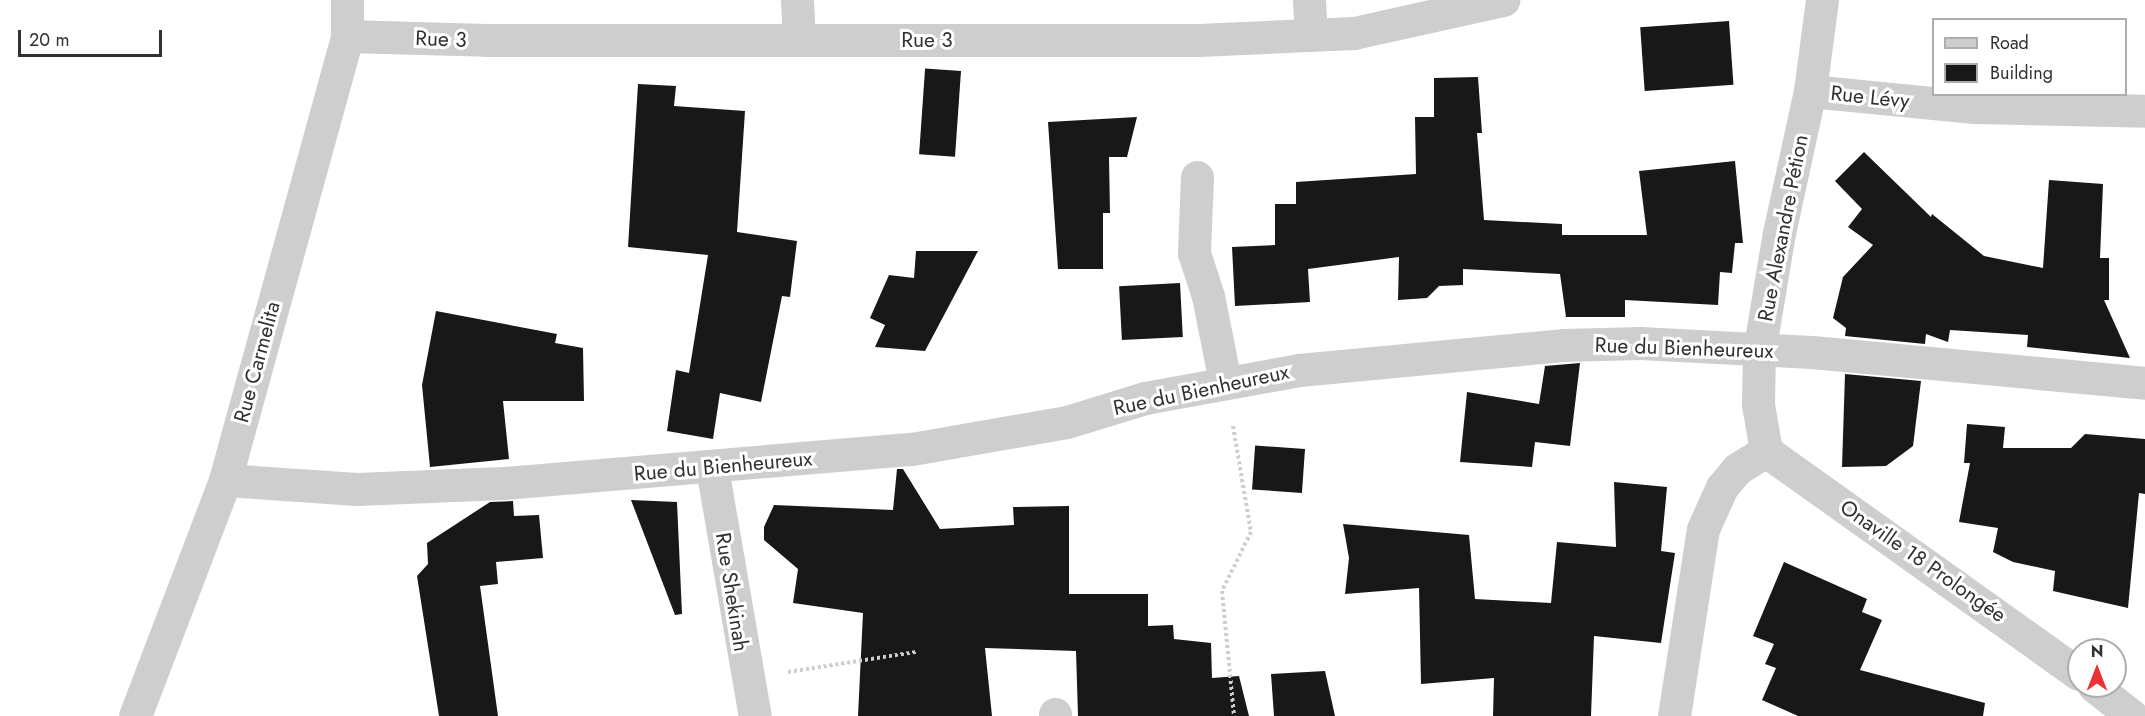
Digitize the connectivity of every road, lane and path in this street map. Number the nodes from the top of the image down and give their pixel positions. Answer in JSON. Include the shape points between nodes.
{"nodes":[{"id":1,"x":347,"y":0,"type":"edge"},
{"id":2,"x":798,"y":0,"type":"edge"},
{"id":3,"x":1309,"y":0,"type":"edge"},
{"id":4,"x":1503,"y":0,"type":"edge"},
{"id":5,"x":1822,"y":0,"type":"edge"},
{"id":6,"x":1311,"y":35,"type":"junction"},
{"id":7,"x":347,"y":36,"type":"junction"},
{"id":8,"x":799,"y":40,"type":"junction"},
{"id":9,"x":1810,"y":91,"type":"junction"},
{"id":10,"x":2145,"y":111,"type":"edge"},
{"id":11,"x":1197,"y":177,"type":"dead end"},
{"id":12,"x":1759,"y":352,"type":"junction"},
{"id":13,"x":1225,"y":382,"type":"junction"},
{"id":14,"x":2145,"y":383,"type":"edge"},
{"id":15,"x":1766,"y":451,"type":"junction"},
{"id":16,"x":712,"y":468,"type":"junction"},
{"id":17,"x":225,"y":480,"type":"junction"},
{"id":18,"x":916,"y":652,"type":"dead end"},
{"id":19,"x":2067,"y":665,"type":"edge"},
{"id":20,"x":746,"y":678,"type":"junction"},
{"id":21,"x":2109,"y":698,"type":"edge"},
{"id":22,"x":135,"y":716,"type":"edge"},
{"id":23,"x":755,"y":716,"type":"edge"},
{"id":24,"x":1234,"y":716,"type":"edge"},
{"id":25,"x":1674,"y":716,"type":"edge"},
{"id":26,"x":2132,"y":716,"type":"edge"}],
"edges":[{"from":1,"to":7,"type":"street","name":"Rue Carmelita"},
{"from":2,"to":8,"type":"street"},
{"from":3,"to":6,"type":"street"},
{"from":4,"to":6,"type":"street","name":"Rue 3","via":[[1354,33]]},
{"from":5,"to":9,"type":"street","name":"Rue Alexandre Pétion"},
{"from":6,"to":8,"type":"street","name":"Rue 3","via":[[1200,40]]},
{"from":7,"to":8,"type":"street","name":"Rue 3"},
{"from":7,"to":17,"type":"street","name":"Rue Carmelita"},
{"from":9,"to":10,"type":"street","name":"Rue Lévy","via":[[1974,107]]},
{"from":9,"to":12,"type":"street","name":"Rue Alexandre Pétion","via":[[1779,233]]},
{"from":11,"to":13,"type":"street","via":[[1194,253],[1208,296]]},
{"from":12,"to":13,"type":"street","name":"Rue du Bienheureux","via":[[1640,343],[1563,345],[1299,370]]},
{"from":12,"to":14,"type":"street","name":"Rue du Bienheureux","via":[[1869,356]]},
{"from":12,"to":15,"type":"street","name":"Rue Alexandre Pétion","via":[[1758,404]]},
{"from":13,"to":16,"type":"street","name":"Rue du Bienheureux","via":[[1144,398],[1067,423],[1009,434],[912,449]]},
{"from":13,"to":24,"type":"path","via":[[1251,532],[1222,591]]},
{"from":15,"to":19,"type":"street","name":"Onaville 18 Prolongée"},
{"from":15,"to":25,"type":"street","via":[[1737,469],[1722,487],[1703,529]]},
{"from":16,"to":17,"type":"street","name":"Rue du Bienheureux","via":[[357,489]]},
{"from":16,"to":20,"type":"street","name":"Rue Shekinah"},
{"from":17,"to":22,"type":"street","name":"Rue Carmelita"},
{"from":18,"to":20,"type":"path"},
{"from":20,"to":23,"type":"street","name":"Rue Shekinah"},
{"from":21,"to":26,"type":"street"}]}
